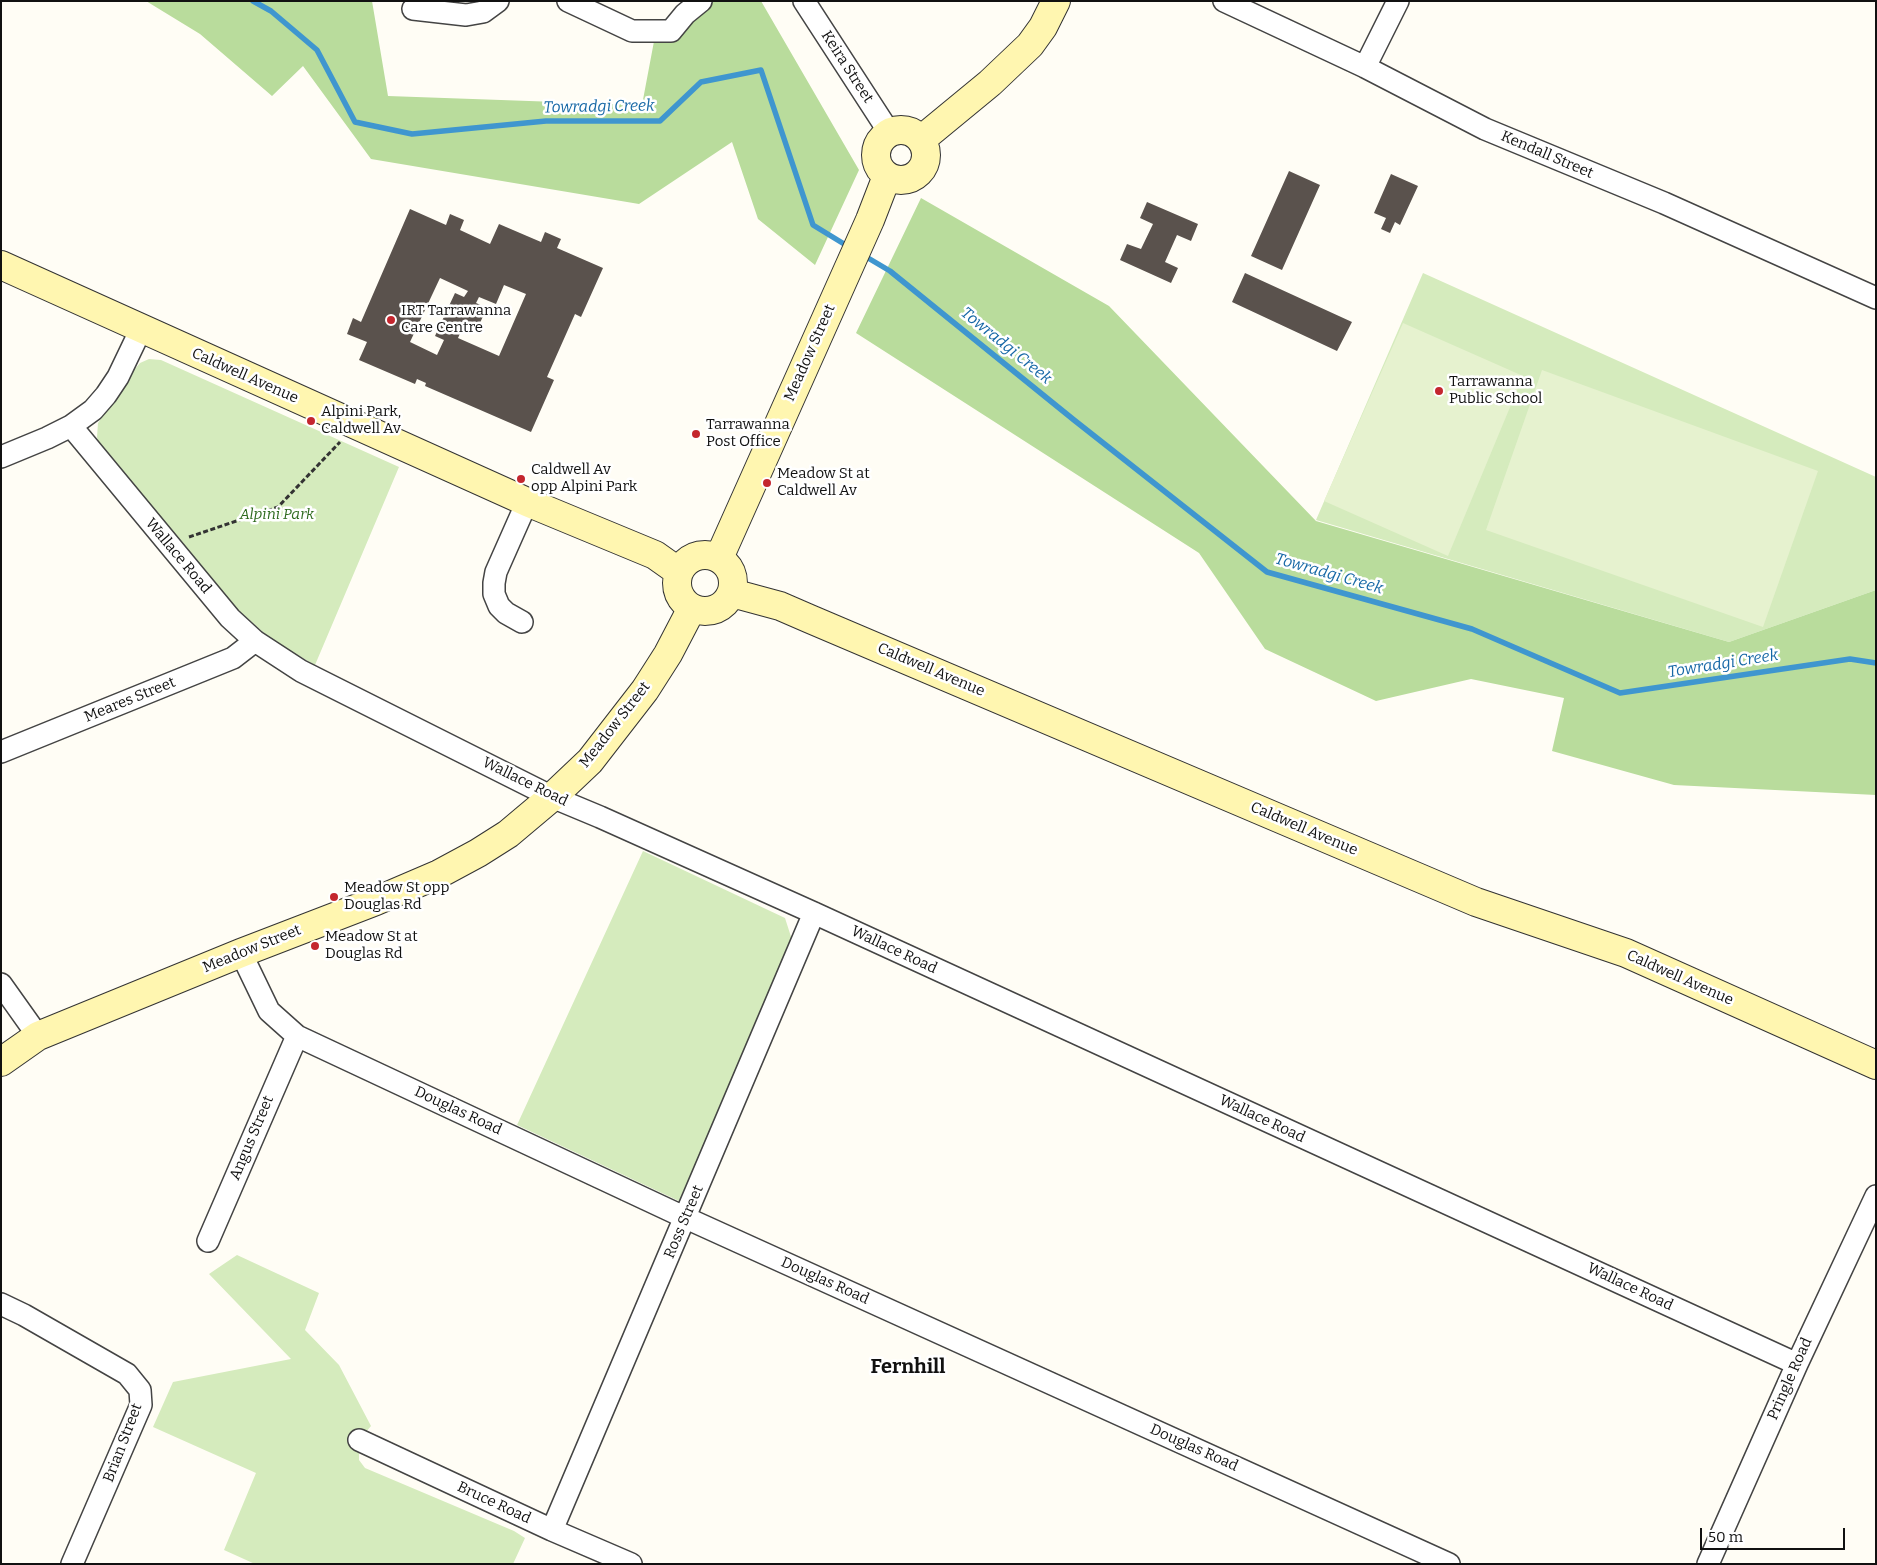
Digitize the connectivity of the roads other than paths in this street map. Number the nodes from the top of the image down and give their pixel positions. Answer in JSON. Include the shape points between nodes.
{"nodes":[{"id":1,"x":498,"y":1,"type":"edge"},
{"id":2,"x":568,"y":1,"type":"edge"},
{"id":3,"x":701,"y":1,"type":"edge"},
{"id":4,"x":804,"y":1,"type":"edge"},
{"id":5,"x":1056,"y":1,"type":"edge"},
{"id":6,"x":1224,"y":1,"type":"edge"},
{"id":7,"x":1398,"y":1,"type":"edge"},
{"id":8,"x":414,"y":9,"type":"dead end"},
{"id":9,"x":1365,"y":67,"type":"junction"},
{"id":10,"x":889,"y":132,"type":"junction"},
{"id":11,"x":922,"y":140,"type":"junction"},
{"id":12,"x":887,"y":176,"type":"junction"},
{"id":13,"x":1,"y":266,"type":"edge"},
{"id":14,"x":1876,"y":298,"type":"edge"},
{"id":15,"x":141,"y":329,"type":"junction"},
{"id":16,"x":71,"y":426,"type":"junction"},
{"id":17,"x":1,"y":456,"type":"edge"},
{"id":18,"x":527,"y":502,"type":"junction"},
{"id":19,"x":719,"y":558,"type":"junction"},
{"id":20,"x":679,"y":572,"type":"junction"},
{"id":21,"x":732,"y":593,"type":"junction"},
{"id":22,"x":692,"y":608,"type":"junction"},
{"id":23,"x":522,"y":622,"type":"dead end"},
{"id":24,"x":255,"y":642,"type":"junction"},
{"id":25,"x":1,"y":752,"type":"edge"},
{"id":26,"x":552,"y":797,"type":"junction"},
{"id":27,"x":814,"y":913,"type":"junction"},
{"id":28,"x":241,"y":953,"type":"junction"},
{"id":29,"x":1,"y":984,"type":"edge"},
{"id":30,"x":38,"y":1036,"type":"junction"},
{"id":31,"x":297,"y":1036,"type":"junction"},
{"id":32,"x":1,"y":1062,"type":"edge"},
{"id":33,"x":1876,"y":1065,"type":"edge"},
{"id":34,"x":1876,"y":1196,"type":"edge"},
{"id":35,"x":686,"y":1218,"type":"junction"},
{"id":36,"x":208,"y":1241,"type":"dead end"},
{"id":37,"x":1,"y":1304,"type":"edge"},
{"id":38,"x":1797,"y":1364,"type":"junction"},
{"id":39,"x":358,"y":1440,"type":"dead end"},
{"id":40,"x":552,"y":1530,"type":"junction"},
{"id":41,"x":72,"y":1564,"type":"edge"},
{"id":42,"x":631,"y":1564,"type":"edge"},
{"id":43,"x":1449,"y":1564,"type":"edge"},
{"id":44,"x":1708,"y":1564,"type":"edge"}],
"edges":[{"from":1,"to":8,"type":"street","via":[[483,12],[466,16]]},
{"from":2,"to":3,"type":"street","via":[[632,30],[671,31]]},
{"from":4,"to":10,"type":"street","name":"Keira Street"},
{"from":5,"to":11,"type":"main road","via":[[1030,45]]},
{"from":6,"to":9,"type":"street","name":"Kendall Street"},
{"from":7,"to":9,"type":"street"},
{"from":9,"to":14,"type":"street","name":"Kendall Street","via":[[1485,128]]},
{"from":10,"to":11,"type":"main road","via":[[909,130]]},
{"from":10,"to":12,"type":"main road","via":[[880,140],[876,155],[881,170]]},
{"from":11,"to":12,"type":"main road","via":[[927,156],[920,172],[904,180]]},
{"from":12,"to":19,"type":"main road","name":"Meadow Street"},
{"from":13,"to":15,"type":"main road","name":"Caldwell Avenue"},
{"from":15,"to":16,"type":"street","via":[[106,396]]},
{"from":15,"to":18,"type":"main road","name":"Caldwell Avenue"},
{"from":16,"to":17,"type":"street"},
{"from":16,"to":24,"type":"street","name":"Wallace Road","via":[[230,618]]},
{"from":18,"to":20,"type":"main road","name":"Caldwell Avenue","via":[[655,555]]},
{"from":18,"to":23,"type":"street","via":[[494,583],[499,606]]},
{"from":19,"to":20,"type":"main road","via":[[700,554],[688,560]]},
{"from":19,"to":21,"type":"main road","via":[[732,574]]},
{"from":20,"to":22,"type":"main road","via":[[677,586],[680,596]]},
{"from":21,"to":22,"type":"main road","via":[[727,602],[717,609]]},
{"from":21,"to":33,"type":"main road","name":"Caldwell Avenue","via":[[810,618],[1476,902],[1626,953]]},
{"from":22,"to":26,"type":"main road","name":"Meadow Street","via":[[645,690],[590,761]]},
{"from":24,"to":25,"type":"street","name":"Meares Street","via":[[233,658]]},
{"from":24,"to":26,"type":"street","name":"Wallace Road","via":[[301,671]]},
{"from":26,"to":27,"type":"street","name":"Wallace Road"},
{"from":26,"to":28,"type":"main road","name":"Meadow Street","via":[[508,834],[439,874]]},
{"from":27,"to":35,"type":"street","name":"Ross Street"},
{"from":27,"to":38,"type":"street","name":"Wallace Road"},
{"from":28,"to":30,"type":"main road","name":"Meadow Street"},
{"from":28,"to":31,"type":"street","name":"Douglas Road","via":[[269,1011]]},
{"from":29,"to":30,"type":"street"},
{"from":30,"to":32,"type":"main road","name":"Meadow Street"},
{"from":31,"to":35,"type":"street","name":"Douglas Road"},
{"from":31,"to":36,"type":"street","name":"Angus Street"},
{"from":34,"to":38,"type":"street","name":"Pringle Road"},
{"from":35,"to":40,"type":"street","name":"Ross Street"},
{"from":35,"to":43,"type":"street","name":"Douglas Road"},
{"from":37,"to":41,"type":"street","name":"Brian Street","via":[[127,1374],[140,1390],[141,1405]]},
{"from":38,"to":44,"type":"street","name":"Pringle Road"},
{"from":39,"to":40,"type":"street","name":"Bruce Road"},
{"from":40,"to":42,"type":"street","name":"Bruce Road"}]}
